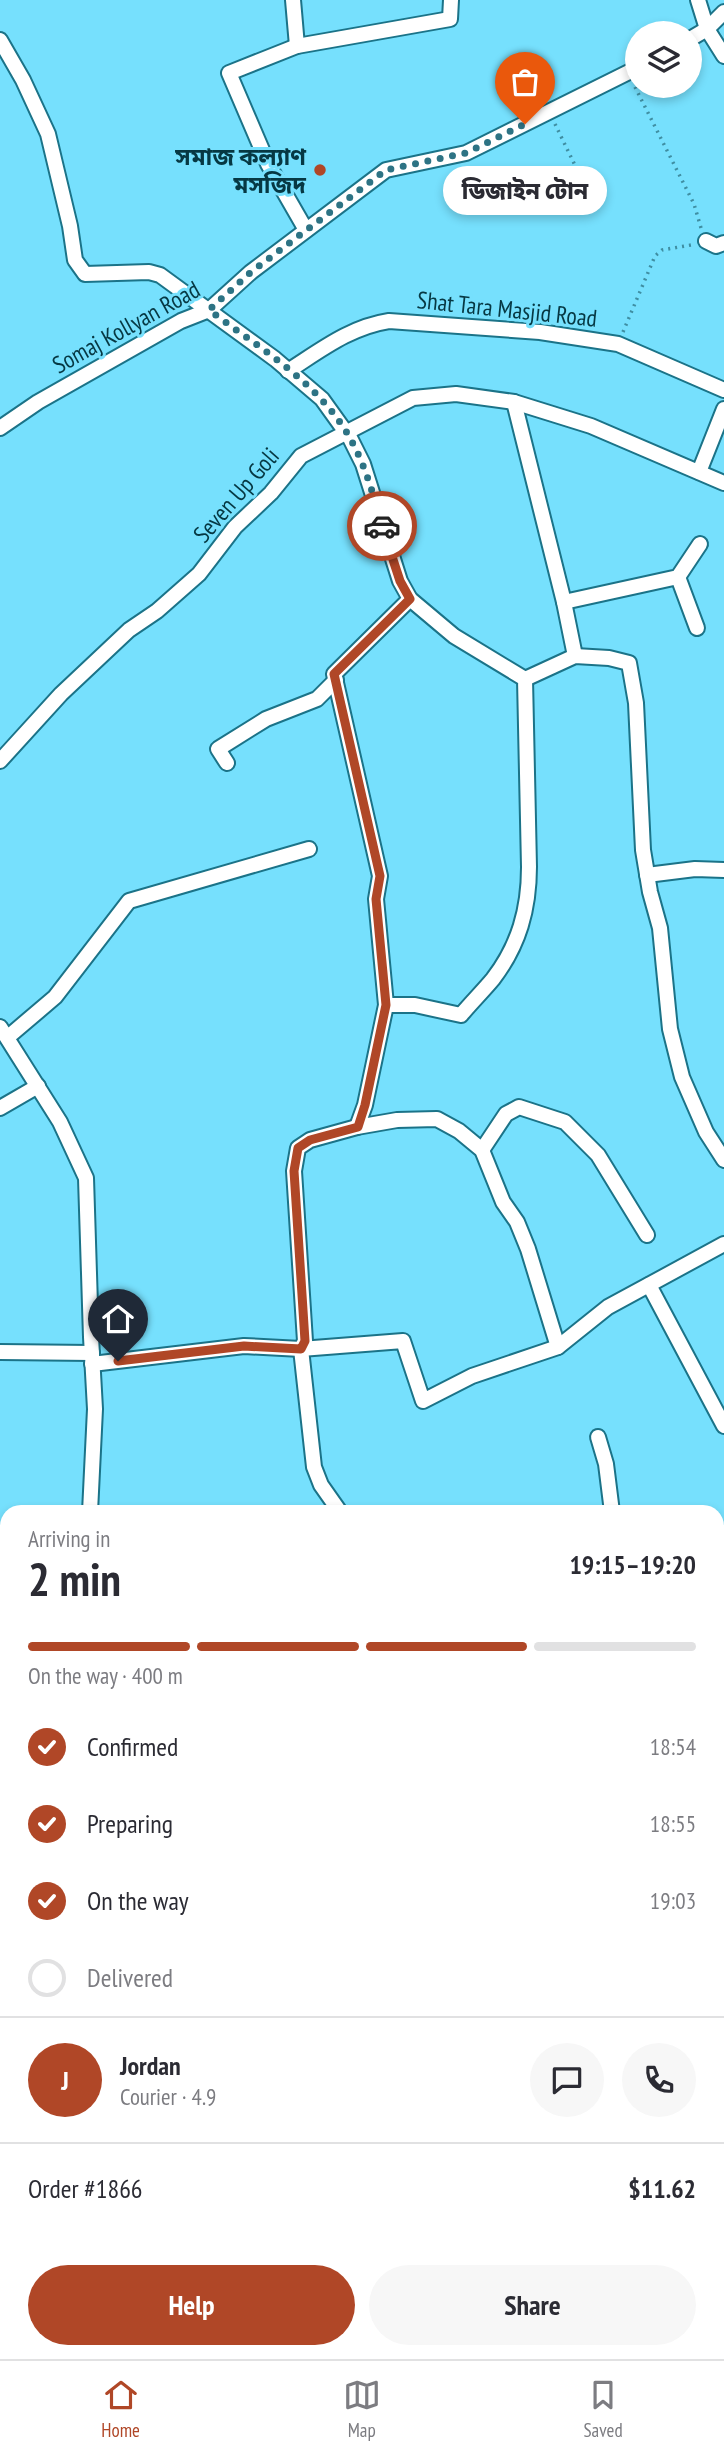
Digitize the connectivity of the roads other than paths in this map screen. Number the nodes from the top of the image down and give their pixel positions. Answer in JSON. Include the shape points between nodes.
{"nodes":[{"id":1,"x":293,"y":0,"type":"edge"},
{"id":2,"x":451,"y":0,"type":"edge"},
{"id":3,"x":698,"y":0,"type":"edge"},
{"id":4,"x":724,"y":12,"type":"edge"},
{"id":5,"x":708,"y":29,"type":"junction"},
{"id":6,"x":702,"y":32,"type":"edge"},
{"id":7,"x":0,"y":40,"type":"edge"},
{"id":8,"x":297,"y":46,"type":"junction"},
{"id":9,"x":724,"y":56,"type":"edge"},
{"id":10,"x":625,"y":74,"type":"edge"},
{"id":11,"x":306,"y":230,"type":"junction"},
{"id":12,"x":705,"y":241,"type":"road end"},
{"id":13,"x":724,"y":243,"type":"edge"},
{"id":14,"x":209,"y":310,"type":"junction"},
{"id":15,"x":288,"y":371,"type":"junction"},
{"id":16,"x":724,"y":390,"type":"edge"},
{"id":17,"x":514,"y":402,"type":"junction"},
{"id":18,"x":724,"y":409,"type":"edge"},
{"id":19,"x":0,"y":428,"type":"edge"},
{"id":20,"x":346,"y":431,"type":"junction"},
{"id":21,"x":699,"y":472,"type":"junction"},
{"id":22,"x":724,"y":483,"type":"edge"},
{"id":23,"x":700,"y":544,"type":"dead end"},
{"id":24,"x":678,"y":577,"type":"junction"},
{"id":25,"x":410,"y":599,"type":"junction"},
{"id":26,"x":564,"y":602,"type":"junction"},
{"id":27,"x":697,"y":628,"type":"dead end"},
{"id":28,"x":575,"y":656,"type":"junction"},
{"id":29,"x":525,"y":679,"type":"junction"},
{"id":30,"x":336,"y":680,"type":"junction"},
{"id":31,"x":0,"y":761,"type":"edge"},
{"id":32,"x":227,"y":763,"type":"dead end"},
{"id":33,"x":309,"y":849,"type":"dead end"},
{"id":34,"x":724,"y":870,"type":"edge"},
{"id":35,"x":647,"y":875,"type":"junction"},
{"id":36,"x":386,"y":1005,"type":"junction"},
{"id":37,"x":3,"y":1034,"type":"edge"},
{"id":38,"x":38,"y":1086,"type":"junction"},
{"id":39,"x":0,"y":1108,"type":"edge"},
{"id":40,"x":358,"y":1127,"type":"junction"},
{"id":41,"x":482,"y":1150,"type":"junction"},
{"id":42,"x":724,"y":1160,"type":"edge"},
{"id":43,"x":647,"y":1235,"type":"dead end"},
{"id":44,"x":724,"y":1244,"type":"edge"},
{"id":45,"x":649,"y":1285,"type":"junction"},
{"id":46,"x":558,"y":1347,"type":"junction"},
{"id":47,"x":301,"y":1349,"type":"junction"},
{"id":48,"x":0,"y":1352,"type":"edge"},
{"id":49,"x":92,"y":1359,"type":"junction"},
{"id":50,"x":724,"y":1426,"type":"edge"},
{"id":51,"x":598,"y":1437,"type":"dead end"},
{"id":52,"x":90,"y":1505,"type":"edge"},
{"id":53,"x":335,"y":1505,"type":"edge"},
{"id":54,"x":611,"y":1505,"type":"edge"}],
"edges":[{"from":1,"to":8,"type":"street"},
{"from":2,"to":8,"type":"street","via":[[450,19]]},
{"from":3,"to":5,"type":"street"},
{"from":4,"to":5,"type":"street"},
{"from":5,"to":6,"type":"street"},
{"from":5,"to":9,"type":"street"},
{"from":7,"to":14,"type":"street","via":[[48,134],[75,260],[85,274],[160,275]]},
{"from":8,"to":11,"type":"street","via":[[229,73],[268,164]]},
{"from":10,"to":11,"type":"street","name":"Somaj Kollyan Road","via":[[466,153],[386,170]]},
{"from":11,"to":14,"type":"street","name":"Somaj Kollyan Road"},
{"from":12,"to":13,"type":"street","via":[[716,246]]},
{"from":14,"to":15,"type":"street"},
{"from":14,"to":19,"type":"street","name":"Somaj Kollyan Road","via":[[181,321]]},
{"from":15,"to":16,"type":"street","name":"Shat Tara Masjid Road","via":[[348,333],[389,321],[540,332],[618,344]]},
{"from":15,"to":20,"type":"street","via":[[322,399]]},
{"from":17,"to":20,"type":"street","name":"Seven Up Goli","via":[[456,394],[413,398]]},
{"from":17,"to":21,"type":"street","name":"Seven Up Goli","via":[[591,426]]},
{"from":17,"to":26,"type":"street"},
{"from":18,"to":21,"type":"street"},
{"from":20,"to":25,"type":"street","via":[[363,464]]},
{"from":20,"to":31,"type":"street","name":"Seven Up Goli","via":[[301,456],[235,527],[199,574],[129,630],[61,694]]},
{"from":21,"to":22,"type":"street","name":"Seven Up Goli"},
{"from":23,"to":24,"type":"street"},
{"from":24,"to":26,"type":"street"},
{"from":24,"to":27,"type":"street"},
{"from":25,"to":29,"type":"street","via":[[454,636]]},
{"from":25,"to":30,"type":"street","via":[[334,674]]},
{"from":26,"to":28,"type":"street"},
{"from":28,"to":29,"type":"street"},
{"from":28,"to":35,"type":"street","via":[[629,663],[636,703]]},
{"from":29,"to":36,"type":"street","via":[[529,885],[522,928],[492,981],[461,1016],[415,1005]]},
{"from":30,"to":32,"type":"street","via":[[317,699],[266,719],[218,749]]},
{"from":30,"to":36,"type":"street","via":[[380,876],[376,899]]},
{"from":33,"to":37,"type":"street","via":[[129,901],[55,997]]},
{"from":34,"to":35,"type":"street"},
{"from":35,"to":42,"type":"street","via":[[660,928],[670,1029],[682,1077]]},
{"from":36,"to":40,"type":"street"},
{"from":37,"to":38,"type":"street"},
{"from":38,"to":39,"type":"street"},
{"from":38,"to":49,"type":"street","via":[[86,1178]]},
{"from":40,"to":41,"type":"street","via":[[437,1119]]},
{"from":40,"to":47,"type":"street","via":[[310,1140],[298,1148],[294,1171],[305,1341]]},
{"from":41,"to":43,"type":"street","via":[[506,1114],[519,1107],[565,1122],[598,1155]]},
{"from":41,"to":46,"type":"street","via":[[528,1249]]},
{"from":44,"to":45,"type":"street"},
{"from":45,"to":46,"type":"street","via":[[608,1307]]},
{"from":45,"to":50,"type":"street"},
{"from":46,"to":47,"type":"street","via":[[472,1376],[423,1401],[402,1341]]},
{"from":47,"to":49,"type":"street","via":[[244,1346]]},
{"from":47,"to":53,"type":"street","via":[[314,1467]]},
{"from":48,"to":49,"type":"street"},
{"from":49,"to":52,"type":"street","via":[[95,1409]]},
{"from":51,"to":54,"type":"street"}]}
